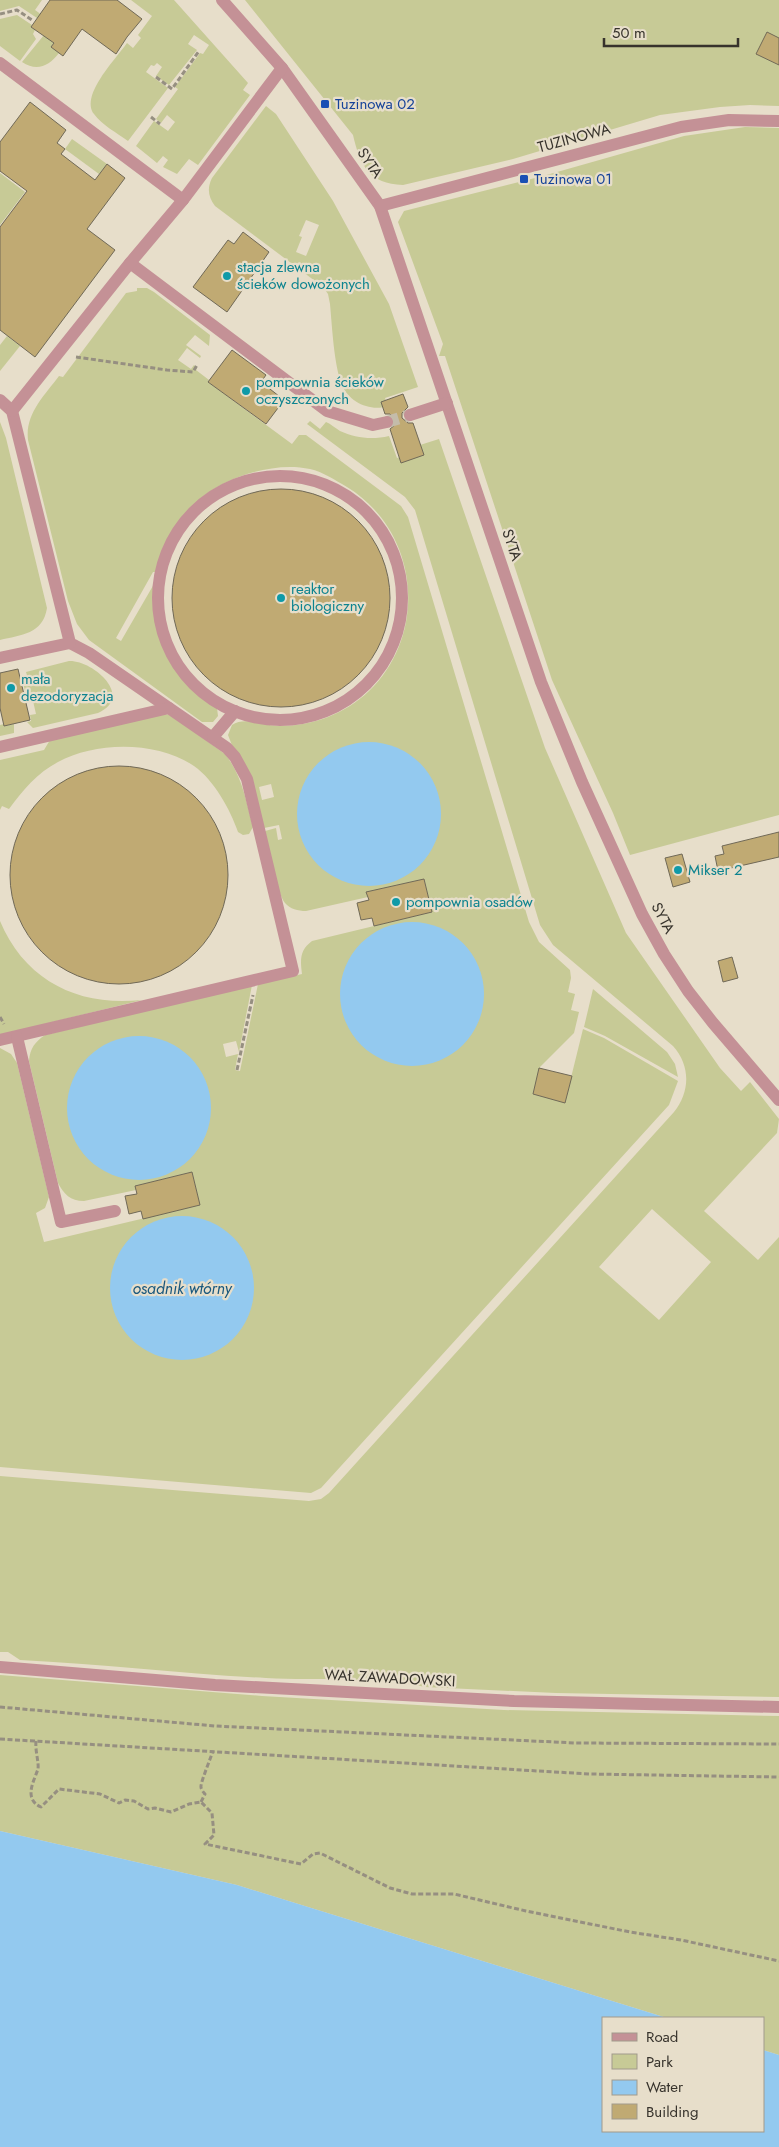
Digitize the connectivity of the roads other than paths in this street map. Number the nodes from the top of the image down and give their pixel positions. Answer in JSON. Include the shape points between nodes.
{"nodes":[{"id":1,"x":222,"y":0,"type":"edge"},
{"id":2,"x":0,"y":63,"type":"edge"},
{"id":3,"x":282,"y":68,"type":"junction"},
{"id":4,"x":779,"y":121,"type":"edge"},
{"id":5,"x":183,"y":200,"type":"junction"},
{"id":6,"x":380,"y":206,"type":"junction"},
{"id":7,"x":130,"y":263,"type":"junction"},
{"id":8,"x":0,"y":400,"type":"edge"},
{"id":9,"x":447,"y":403,"type":"junction"},
{"id":10,"x":12,"y":411,"type":"junction"},
{"id":11,"x":410,"y":415,"type":"tunnel mouth"},
{"id":12,"x":387,"y":422,"type":"tunnel mouth"},
{"id":13,"x":70,"y":644,"type":"junction"},
{"id":14,"x":0,"y":658,"type":"edge"},
{"id":15,"x":169,"y":708,"type":"junction"},
{"id":16,"x":234,"y":711,"type":"junction"},
{"id":17,"x":214,"y":737,"type":"junction"},
{"id":18,"x":0,"y":747,"type":"edge"},
{"id":19,"x":18,"y":1036,"type":"junction"},
{"id":20,"x":0,"y":1040,"type":"edge"},
{"id":21,"x":779,"y":1100,"type":"edge"},
{"id":22,"x":115,"y":1211,"type":"dead end"},
{"id":23,"x":0,"y":1667,"type":"edge"},
{"id":24,"x":779,"y":1707,"type":"edge"}],
"edges":[{"from":1,"to":3,"type":"street","name":"SYTA"},
{"from":2,"to":5,"type":"street"},
{"from":3,"to":5,"type":"street"},
{"from":3,"to":6,"type":"street","name":"SYTA"},
{"from":4,"to":6,"type":"street","name":"TUZINOWA","via":[[729,120],[681,127]]},
{"from":5,"to":7,"type":"street"},
{"from":6,"to":9,"type":"street","name":"SYTA"},
{"from":7,"to":10,"type":"street"},
{"from":7,"to":12,"type":"street","via":[[326,411],[373,424]]},
{"from":8,"to":10,"type":"street"},
{"from":9,"to":11,"type":"street"},
{"from":9,"to":21,"type":"street","name":"SYTA","via":[[541,682],[642,914],[688,991]]},
{"from":10,"to":13,"type":"street"},
{"from":13,"to":14,"type":"street"},
{"from":13,"to":15,"type":"street","via":[[89,653]]},
{"from":15,"to":17,"type":"street"},
{"from":15,"to":18,"type":"street"},
{"from":16,"to":16,"type":"street","via":[[204,693],[179,667],[163,634],[159,589],[163,562],[178,530],[203,503],[234,484],[269,476],[305,478],[339,490],[366,510],[386,536],[399,567],[402,601],[397,634],[390,649],[361,690],[332,708],[300,718],[267,719]]},
{"from":16,"to":17,"type":"street"},
{"from":17,"to":19,"type":"street","via":[[235,757],[247,779],[293,971]]},
{"from":19,"to":20,"type":"street"},
{"from":19,"to":22,"type":"street","via":[[61,1222]]},
{"from":23,"to":24,"type":"street","name":"WAŁ ZAWADOWSKI","via":[[215,1685],[514,1701]]}]}
